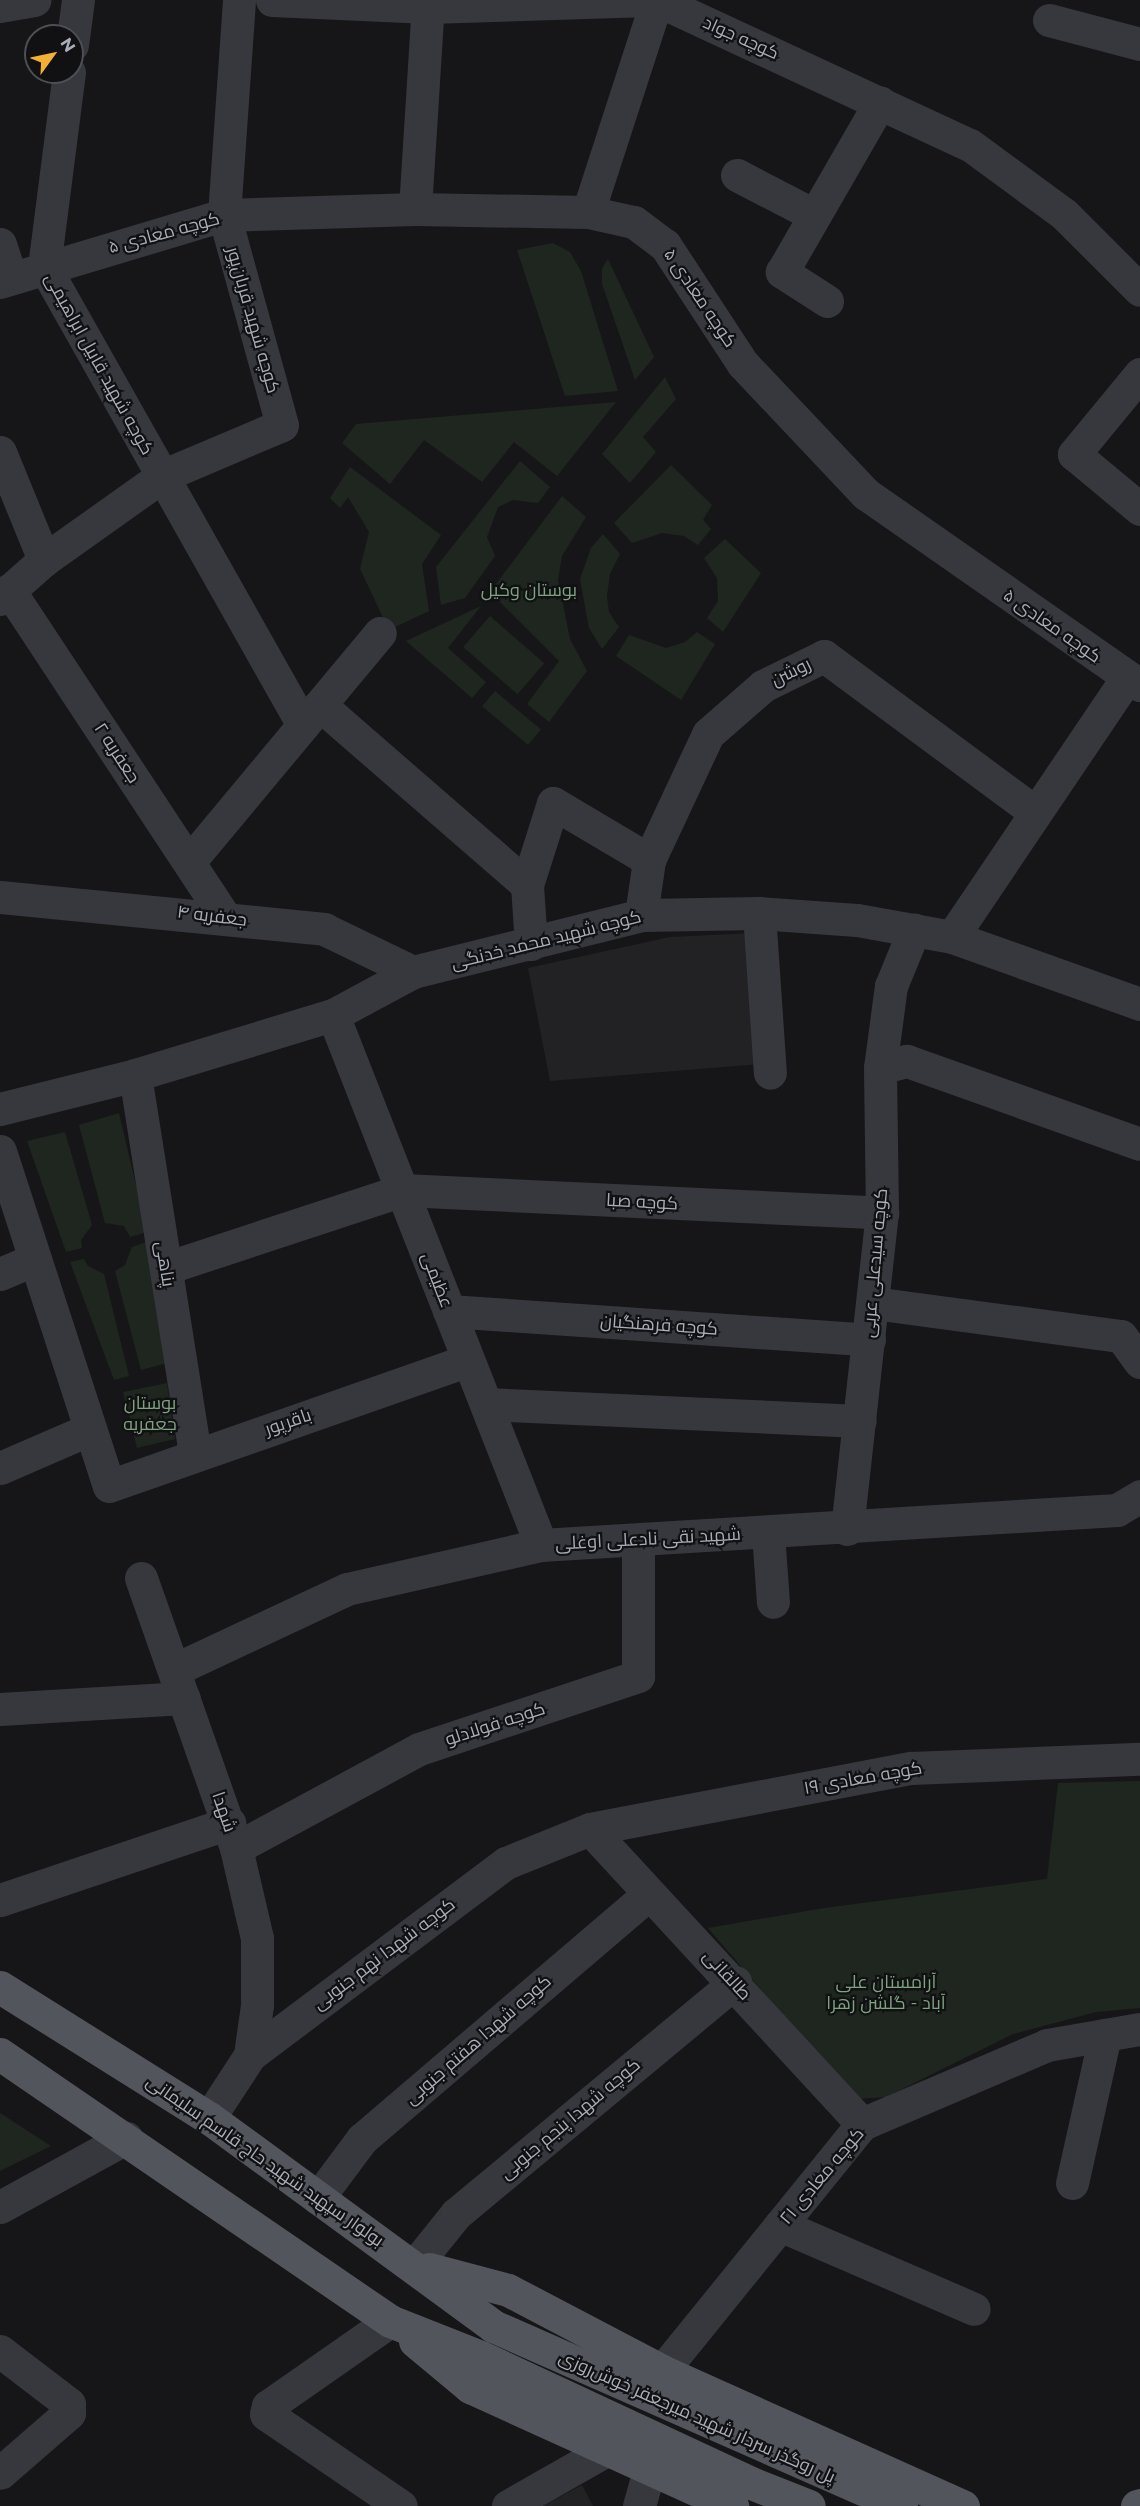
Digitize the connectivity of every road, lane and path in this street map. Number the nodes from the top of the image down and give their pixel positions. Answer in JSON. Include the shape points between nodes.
{"nodes":[{"id":1,"x":34,"y":0,"type":"edge"},
{"id":2,"x":78,"y":0,"type":"edge"},
{"id":3,"x":239,"y":0,"type":"edge"},
{"id":4,"x":272,"y":0,"type":"edge"},
{"id":5,"x":657,"y":0,"type":"edge"},
{"id":6,"x":429,"y":3,"type":"edge"},
{"id":7,"x":0,"y":6,"type":"edge"},
{"id":8,"x":1049,"y":20,"type":"dead end"},
{"id":9,"x":75,"y":24,"type":"edge"},
{"id":10,"x":1140,"y":44,"type":"edge"},
{"id":11,"x":67,"y":84,"type":"edge"},
{"id":12,"x":880,"y":102,"type":"junction"},
{"id":13,"x":736,"y":175,"type":"dead end"},
{"id":14,"x":415,"y":209,"type":"junction"},
{"id":15,"x":588,"y":212,"type":"junction"},
{"id":16,"x":224,"y":215,"type":"junction"},
{"id":17,"x":814,"y":215,"type":"junction"},
{"id":18,"x":0,"y":244,"type":"edge"},
{"id":19,"x":44,"y":266,"type":"junction"},
{"id":20,"x":5,"y":280,"type":"edge"},
{"id":21,"x":1140,"y":290,"type":"edge"},
{"id":22,"x":827,"y":301,"type":"dead end"},
{"id":23,"x":1140,"y":374,"type":"edge"},
{"id":24,"x":0,"y":452,"type":"edge"},
{"id":25,"x":162,"y":476,"type":"junction"},
{"id":26,"x":1140,"y":508,"type":"edge"},
{"id":27,"x":44,"y":560,"type":"junction"},
{"id":28,"x":5,"y":595,"type":"edge"},
{"id":29,"x":380,"y":633,"type":"dead end"},
{"id":30,"x":1133,"y":682,"type":"edge"},
{"id":31,"x":312,"y":715,"type":"junction"},
{"id":32,"x":1035,"y":812,"type":"junction"},
{"id":33,"x":649,"y":860,"type":"junction"},
{"id":34,"x":189,"y":862,"type":"junction"},
{"id":35,"x":526,"y":885,"type":"junction"},
{"id":36,"x":0,"y":897,"type":"edge"},
{"id":37,"x":759,"y":913,"type":"junction"},
{"id":38,"x":641,"y":915,"type":"junction"},
{"id":39,"x":225,"y":917,"type":"junction"},
{"id":40,"x":914,"y":930,"type":"junction"},
{"id":41,"x":952,"y":937,"type":"junction"},
{"id":42,"x":531,"y":944,"type":"junction"},
{"id":43,"x":414,"y":972,"type":"junction"},
{"id":44,"x":1140,"y":1004,"type":"edge"},
{"id":45,"x":333,"y":1015,"type":"junction"},
{"id":46,"x":880,"y":1068,"type":"junction"},
{"id":47,"x":770,"y":1073,"type":"dead end"},
{"id":48,"x":135,"y":1075,"type":"junction"},
{"id":49,"x":0,"y":1109,"type":"edge"},
{"id":50,"x":1140,"y":1144,"type":"edge"},
{"id":51,"x":0,"y":1150,"type":"edge"},
{"id":52,"x":403,"y":1190,"type":"junction"},
{"id":53,"x":882,"y":1214,"type":"junction"},
{"id":54,"x":35,"y":1259,"type":"junction"},
{"id":55,"x":166,"y":1268,"type":"junction"},
{"id":56,"x":0,"y":1274,"type":"edge"},
{"id":57,"x":873,"y":1303,"type":"junction"},
{"id":58,"x":449,"y":1311,"type":"junction"},
{"id":59,"x":869,"y":1340,"type":"junction"},
{"id":60,"x":468,"y":1360,"type":"junction"},
{"id":61,"x":1140,"y":1362,"type":"edge"},
{"id":62,"x":486,"y":1404,"type":"junction"},
{"id":63,"x":860,"y":1421,"type":"junction"},
{"id":64,"x":88,"y":1430,"type":"junction"},
{"id":65,"x":195,"y":1454,"type":"junction"},
{"id":66,"x":0,"y":1468,"type":"edge"},
{"id":67,"x":1140,"y":1496,"type":"edge"},
{"id":68,"x":847,"y":1529,"type":"junction"},
{"id":69,"x":768,"y":1533,"type":"junction"},
{"id":70,"x":638,"y":1540,"type":"junction"},
{"id":71,"x":541,"y":1545,"type":"junction"},
{"id":72,"x":141,"y":1578,"type":"dead end"},
{"id":73,"x":773,"y":1602,"type":"dead end"},
{"id":74,"x":179,"y":1684,"type":"junction"},
{"id":75,"x":0,"y":1709,"type":"edge"},
{"id":76,"x":1140,"y":1759,"type":"edge"},
{"id":77,"x":590,"y":1829,"type":"junction"},
{"id":78,"x":232,"y":1835,"type":"junction"},
{"id":79,"x":650,"y":1894,"type":"junction"},
{"id":80,"x":0,"y":1900,"type":"edge"},
{"id":81,"x":735,"y":1982,"type":"junction"},
{"id":82,"x":0,"y":1987,"type":"edge"},
{"id":83,"x":1140,"y":2029,"type":"edge"},
{"id":84,"x":1105,"y":2035,"type":"junction"},
{"id":85,"x":0,"y":2054,"type":"edge"},
{"id":86,"x":250,"y":2055,"type":"junction"},
{"id":87,"x":209,"y":2118,"type":"junction"},
{"id":88,"x":862,"y":2124,"type":"junction"},
{"id":89,"x":126,"y":2138,"type":"junction"},
{"id":90,"x":1072,"y":2183,"type":"dead end"},
{"id":91,"x":318,"y":2198,"type":"junction"},
{"id":92,"x":0,"y":2207,"type":"edge"},
{"id":93,"x":780,"y":2225,"type":"junction"},
{"id":94,"x":415,"y":2265,"type":"junction"},
{"id":95,"x":974,"y":2309,"type":"dead end"},
{"id":96,"x":390,"y":2321,"type":"junction"},
{"id":97,"x":493,"y":2326,"type":"joint"},
{"id":98,"x":0,"y":2351,"type":"edge"},
{"id":99,"x":662,"y":2371,"type":"junction"},
{"id":100,"x":610,"y":2448,"type":"junction"},
{"id":101,"x":650,"y":2467,"type":"junction"},
{"id":102,"x":0,"y":2473,"type":"edge"},
{"id":103,"x":742,"y":2495,"type":"edge"},
{"id":104,"x":951,"y":2503,"type":"edge"},
{"id":105,"x":401,"y":2506,"type":"edge"},
{"id":106,"x":508,"y":2506,"type":"edge"},
{"id":107,"x":639,"y":2506,"type":"edge"},
{"id":108,"x":809,"y":2506,"type":"edge"},
{"id":109,"x":901,"y":2506,"type":"edge"}],
"edges":[{"from":1,"to":7,"type":"street"},
{"from":2,"to":9,"type":"street"},
{"from":3,"to":16,"type":"street","name":"کوچه شهید قربان‌پور"},
{"from":4,"to":6,"type":"street","name":"کوچه جواد"},
{"from":5,"to":6,"type":"street","name":"کوچه جواد"},
{"from":5,"to":12,"type":"street","name":"کوچه جواد"},
{"from":5,"to":15,"type":"street"},
{"from":6,"to":14,"type":"street"},
{"from":8,"to":10,"type":"street"},
{"from":11,"to":19,"type":"street","name":"کوچه شهید قابیل ابراهیمی"},
{"from":12,"to":17,"type":"street"},
{"from":12,"to":21,"type":"street","name":"کوچه جواد","via":[[970,145],[1064,214]]},
{"from":13,"to":17,"type":"street"},
{"from":14,"to":15,"type":"street","name":"کوچه معادی ۵"},
{"from":14,"to":16,"type":"street","name":"کوچه معادی ۵"},
{"from":15,"to":30,"type":"street","name":"کوچه معادی ۵","via":[[634,222],[665,245],[744,364],[866,494]]},
{"from":16,"to":19,"type":"street","name":"کوچه معادی ۵"},
{"from":16,"to":25,"type":"street","name":"کوچه شهید قربان‌پور","via":[[282,425]]},
{"from":17,"to":22,"type":"street","via":[[782,272]]},
{"from":18,"to":20,"type":"street"},
{"from":19,"to":20,"type":"street","name":"کوچه معادی ۵"},
{"from":19,"to":25,"type":"street","name":"کوچه شهید قابیل ابراهیمی"},
{"from":23,"to":26,"type":"street","via":[[1074,454]]},
{"from":24,"to":27,"type":"street"},
{"from":25,"to":27,"type":"street"},
{"from":25,"to":31,"type":"street","name":"کوچه شهید قابیل ابراهیمی"},
{"from":27,"to":28,"type":"street"},
{"from":28,"to":34,"type":"street","name":"جعفریه ۲"},
{"from":29,"to":31,"type":"street"},
{"from":30,"to":32,"type":"street"},
{"from":31,"to":34,"type":"street"},
{"from":31,"to":35,"type":"street","name":"کوچه شهید قابیل ابراهیمی"},
{"from":32,"to":33,"type":"street","name":"روشن","via":[[824,656],[763,686],[708,734]]},
{"from":32,"to":41,"type":"street"},
{"from":33,"to":35,"type":"street","via":[[553,802]]},
{"from":33,"to":38,"type":"street","name":"روشن"},
{"from":34,"to":39,"type":"street","name":"جعفریه ۲"},
{"from":35,"to":42,"type":"street"},
{"from":36,"to":39,"type":"street","name":"جعفریه ۴"},
{"from":37,"to":38,"type":"street","name":"کوچه شهید محمد خدنگی"},
{"from":37,"to":40,"type":"street","name":"کوچه شهید محمد خدنگی","via":[[857,920]]},
{"from":37,"to":47,"type":"street"},
{"from":38,"to":42,"type":"street","name":"کوچه شهید محمد خدنگی"},
{"from":39,"to":43,"type":"street","name":"جعفریه ۴","via":[[324,929]]},
{"from":40,"to":41,"type":"street","name":"کوچه شهید محمد خدنگی"},
{"from":40,"to":46,"type":"street","name":"کوچه سیدعلی عربی","via":[[891,986]]},
{"from":41,"to":44,"type":"street","name":"کوچه شهید محمد خدنگی"},
{"from":42,"to":43,"type":"street","name":"کوچه شهید محمد خدنگی"},
{"from":43,"to":45,"type":"street","name":"کوچه شهید محمد خدنگی"},
{"from":45,"to":48,"type":"street","name":"کوچه شهید محمد خدنگی"},
{"from":45,"to":52,"type":"street","name":"عظیمی"},
{"from":46,"to":50,"type":"street","via":[[907,1061]]},
{"from":46,"to":53,"type":"street","name":"کوچه سیدعلی عربی"},
{"from":48,"to":49,"type":"street","name":"کوچه شهید محمد خدنگی"},
{"from":48,"to":55,"type":"street","name":"پناهی"},
{"from":51,"to":54,"type":"street"},
{"from":52,"to":53,"type":"street","name":"کوچه صبا"},
{"from":52,"to":55,"type":"street"},
{"from":52,"to":58,"type":"street","name":"عظیمی"},
{"from":53,"to":57,"type":"street","name":"کوچه سیدعلی عربی"},
{"from":54,"to":56,"type":"street"},
{"from":54,"to":64,"type":"street"},
{"from":55,"to":65,"type":"street","name":"پناهی"},
{"from":57,"to":59,"type":"street","name":"کوچه سیدعلی عربی"},
{"from":57,"to":61,"type":"street","via":[[1122,1336]]},
{"from":58,"to":59,"type":"street","name":"کوچه فرهنگیان"},
{"from":58,"to":60,"type":"street","name":"عظیمی"},
{"from":59,"to":63,"type":"street","name":"کوچه سیدعلی عربی"},
{"from":60,"to":62,"type":"street","name":"عظیمی"},
{"from":60,"to":65,"type":"street","name":"باقرپور"},
{"from":62,"to":63,"type":"street"},
{"from":62,"to":71,"type":"street","name":"عظیمی"},
{"from":63,"to":68,"type":"street","name":"کوچه سیدعلی عربی"},
{"from":64,"to":65,"type":"street","name":"باقرپور","via":[[109,1486]]},
{"from":64,"to":66,"type":"street"},
{"from":67,"to":68,"type":"street","name":"شهید نقی نادعلی اوغلی","via":[[1117,1510]]},
{"from":68,"to":69,"type":"street","name":"شهید نقی نادعلی اوغلی"},
{"from":69,"to":70,"type":"street","name":"شهید نقی نادعلی اوغلی"},
{"from":69,"to":73,"type":"street"},
{"from":70,"to":71,"type":"street","name":"شهید نقی نادعلی اوغلی"},
{"from":70,"to":78,"type":"street","name":"کوچه فولادلو","via":[[638,1676],[419,1749]]},
{"from":71,"to":74,"type":"street","name":"شهید نقی نادعلی اوغلی","via":[[347,1589]]},
{"from":72,"to":74,"type":"street","name":"شهدا"},
{"from":74,"to":75,"type":"street"},
{"from":74,"to":78,"type":"street","name":"شهدا"},
{"from":76,"to":77,"type":"street","name":"کوچه معادی ۱۹","via":[[911,1768]]},
{"from":77,"to":79,"type":"street","name":"طالقانی"},
{"from":77,"to":86,"type":"street","name":"کوچه شهدا نهم جنوبی","via":[[506,1863]]},
{"from":78,"to":80,"type":"street"},
{"from":78,"to":86,"type":"street","name":"شهدا","via":[[257,1938],[257,2005]]},
{"from":79,"to":81,"type":"street","name":"طالقانی"},
{"from":79,"to":91,"type":"street","name":"کوچه شهدا هفتم جنوبی","via":[[362,2139]]},
{"from":81,"to":88,"type":"street","name":"طالقانی"},
{"from":81,"to":94,"type":"street","name":"کوچه شهدا پنجم جنوبی","via":[[456,2214]]},
{"from":82,"to":87,"type":"main road","name":"بولوار سپهبد شهید حاج قاسم سلیمانی"},
{"from":83,"to":84,"type":"street","name":"کوچه معادی ۲۱"},
{"from":84,"to":88,"type":"street","name":"کوچه معادی ۲۱","via":[[1047,2045]]},
{"from":84,"to":90,"type":"street"},
{"from":85,"to":89,"type":"main road"},
{"from":86,"to":87,"type":"street","name":"کوچه شهدا نهم جنوبی"},
{"from":87,"to":91,"type":"main road","name":"بولوار سپهبد شهید حاج قاسم سلیمانی"},
{"from":88,"to":93,"type":"street","name":"کوچه معادی ۲۱"},
{"from":89,"to":92,"type":"street"},
{"from":89,"to":96,"type":"main road"},
{"from":91,"to":94,"type":"main road","name":"بولوار سپهبد شهید حاج قاسم سلیمانی"},
{"from":93,"to":95,"type":"street"},
{"from":93,"to":99,"type":"street","name":"کوچه معادی ۲۱"},
{"from":94,"to":97,"type":"main road","name":"بولوار سپهبد شهید حاج قاسم سلیمانی"},
{"from":94,"to":99,"type":"main road","via":[[508,2290]]},
{"from":96,"to":100,"type":"main road","via":[[470,2387]]},
{"from":96,"to":103,"type":"main road","name":"پل روگذر سردار شهید میرجعفر خوش‌روزی","via":[[481,2357]]},
{"from":96,"to":105,"type":"street","via":[[268,2406],[266,2414]]},
{"from":97,"to":109,"type":"main road","name":"پل روگذر سردار شهید میرجعفر خوش‌روزی","via":[[764,2449]]},
{"from":98,"to":102,"type":"street","via":[[69,2404],[69,2413]]},
{"from":99,"to":104,"type":"main road"},
{"from":100,"to":101,"type":"main road"},
{"from":100,"to":106,"type":"street"},
{"from":101,"to":103,"type":"main road"},
{"from":101,"to":107,"type":"street"},
{"from":103,"to":108,"type":"main road","name":"پل روگذر سردار شهید میرجعفر خوش‌روزی"}]}
